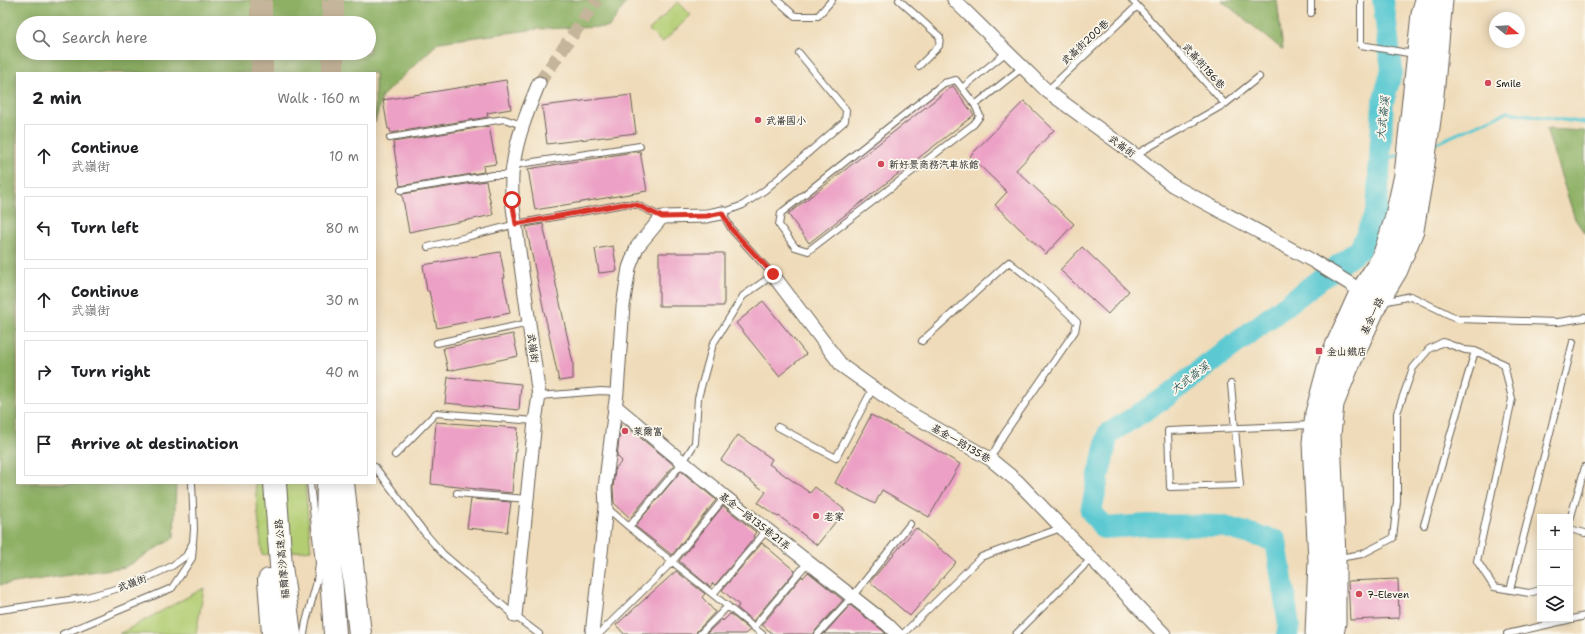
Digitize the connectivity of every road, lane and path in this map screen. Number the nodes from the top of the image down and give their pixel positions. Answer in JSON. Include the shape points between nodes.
{"nodes":[{"id":1,"x":778,"y":0,"type":"edge"},
{"id":2,"x":832,"y":0,"type":"edge"},
{"id":3,"x":899,"y":0,"type":"edge"},
{"id":4,"x":954,"y":0,"type":"edge"},
{"id":5,"x":1132,"y":0,"type":"edge"},
{"id":6,"x":1311,"y":0,"type":"edge"},
{"id":7,"x":1361,"y":0,"type":"edge"},
{"id":8,"x":1426,"y":0,"type":"edge"},
{"id":9,"x":1442,"y":0,"type":"edge"},
{"id":10,"x":1137,"y":6,"type":"junction"},
{"id":11,"x":1310,"y":13,"type":"dead end"},
{"id":12,"x":1008,"y":51,"type":"junction"},
{"id":13,"x":799,"y":53,"type":"dead end"},
{"id":14,"x":1422,"y":54,"type":"junction"},
{"id":15,"x":919,"y":66,"type":"dead end"},
{"id":16,"x":1023,"y":67,"type":"junction"},
{"id":17,"x":1259,"y":77,"type":"dead end"},
{"id":18,"x":539,"y":83,"type":"tunnel mouth"},
{"id":19,"x":962,"y":88,"type":"junction"},
{"id":20,"x":1047,"y":91,"type":"junction"},
{"id":21,"x":1225,"y":104,"type":"junction"},
{"id":22,"x":975,"y":105,"type":"junction"},
{"id":23,"x":522,"y":125,"type":"junction"},
{"id":24,"x":390,"y":138,"type":"dead end"},
{"id":25,"x":640,"y":146,"type":"dead end"},
{"id":26,"x":1135,"y":155,"type":"junction"},
{"id":27,"x":512,"y":170,"type":"junction"},
{"id":28,"x":401,"y":190,"type":"dead end"},
{"id":29,"x":722,"y":213,"type":"junction"},
{"id":30,"x":662,"y":217,"type":"junction"},
{"id":31,"x":516,"y":224,"type":"junction"},
{"id":32,"x":428,"y":247,"type":"dead end"},
{"id":33,"x":773,"y":274,"type":"junction"},
{"id":34,"x":1363,"y":294,"type":"junction"},
{"id":35,"x":1585,"y":317,"type":"edge"},
{"id":36,"x":529,"y":323,"type":"junction"},
{"id":37,"x":922,"y":342,"type":"dead end"},
{"id":38,"x":1573,"y":342,"type":"dead end"},
{"id":39,"x":437,"y":343,"type":"dead end"},
{"id":40,"x":1475,"y":352,"type":"junction"},
{"id":41,"x":1231,"y":384,"type":"dead end"},
{"id":42,"x":873,"y":388,"type":"junction"},
{"id":43,"x":617,"y":392,"type":"junction"},
{"id":44,"x":539,"y":396,"type":"junction"},
{"id":45,"x":615,"y":406,"type":"junction"},
{"id":46,"x":535,"y":421,"type":"junction"},
{"id":47,"x":1315,"y":424,"type":"junction"},
{"id":48,"x":778,"y":427,"type":"dead end"},
{"id":49,"x":1236,"y":427,"type":"junction"},
{"id":50,"x":395,"y":455,"type":"dead end"},
{"id":51,"x":990,"y":459,"type":"junction"},
{"id":52,"x":683,"y":462,"type":"junction"},
{"id":53,"x":1585,"y":467,"type":"edge"},
{"id":54,"x":376,"y":468,"type":"edge"},
{"id":55,"x":192,"y":484,"type":"edge"},
{"id":56,"x":266,"y":484,"type":"edge"},
{"id":57,"x":275,"y":484,"type":"edge"},
{"id":58,"x":310,"y":484,"type":"edge"},
{"id":59,"x":328,"y":484,"type":"edge"},
{"id":60,"x":343,"y":484,"type":"edge"},
{"id":61,"x":457,"y":493,"type":"dead end"},
{"id":62,"x":725,"y":496,"type":"junction"},
{"id":63,"x":527,"y":499,"type":"junction"},
{"id":64,"x":606,"y":507,"type":"junction"},
{"id":65,"x":1572,"y":514,"type":"edge"},
{"id":66,"x":910,"y":524,"type":"dead end"},
{"id":67,"x":1424,"y":526,"type":"dead end"},
{"id":68,"x":629,"y":527,"type":"junction"},
{"id":69,"x":1061,"y":528,"type":"junction"},
{"id":70,"x":767,"y":530,"type":"junction"},
{"id":71,"x":1573,"y":530,"type":"edge"},
{"id":72,"x":1585,"y":533,"type":"edge"},
{"id":73,"x":193,"y":542,"type":"junction"},
{"id":74,"x":1335,"y":558,"type":"junction"},
{"id":75,"x":1091,"y":559,"type":"junction"},
{"id":76,"x":672,"y":562,"type":"junction"},
{"id":77,"x":808,"y":562,"type":"junction"},
{"id":78,"x":1510,"y":590,"type":"junction"},
{"id":79,"x":1537,"y":591,"type":"edge"},
{"id":80,"x":712,"y":594,"type":"junction"},
{"id":81,"x":852,"y":597,"type":"junction"},
{"id":82,"x":728,"y":606,"type":"junction"},
{"id":83,"x":0,"y":610,"type":"edge"},
{"id":84,"x":515,"y":616,"type":"junction"},
{"id":85,"x":1585,"y":616,"type":"edge"},
{"id":86,"x":754,"y":628,"type":"junction"},
{"id":87,"x":63,"y":634,"type":"edge"},
{"id":88,"x":273,"y":634,"type":"edge"},
{"id":89,"x":290,"y":634,"type":"edge"},
{"id":90,"x":304,"y":634,"type":"edge"},
{"id":91,"x":335,"y":634,"type":"edge"},
{"id":92,"x":360,"y":634,"type":"edge"},
{"id":93,"x":539,"y":634,"type":"edge"},
{"id":94,"x":592,"y":634,"type":"edge"},
{"id":95,"x":600,"y":634,"type":"edge"},
{"id":96,"x":700,"y":634,"type":"edge"},
{"id":97,"x":762,"y":634,"type":"edge"},
{"id":98,"x":818,"y":634,"type":"edge"},
{"id":99,"x":897,"y":634,"type":"edge"},
{"id":100,"x":903,"y":634,"type":"edge"},
{"id":101,"x":1016,"y":634,"type":"edge"},
{"id":102,"x":1164,"y":634,"type":"edge"},
{"id":103,"x":1316,"y":634,"type":"edge"},
{"id":104,"x":1333,"y":634,"type":"edge"},
{"id":105,"x":1507,"y":634,"type":"edge"}],
"edges":[{"from":1,"to":2,"type":"lane","via":[[795,16],[818,16]]},
{"from":3,"to":15,"type":"lane","via":[[940,38],[939,46]]},
{"from":4,"to":12,"type":"street","name":"武崙街"},
{"from":5,"to":10,"type":"lane","name":"武崙街186巷"},
{"from":6,"to":11,"type":"lane"},
{"from":7,"to":14,"type":"lane","via":[[1361,45]]},
{"from":8,"to":14,"type":"main road","name":"基金一路","via":[[1422,14]]},
{"from":9,"to":14,"type":"main road","name":"基金一路"},
{"from":10,"to":20,"type":"lane","name":"武崙街200巷"},
{"from":10,"to":21,"type":"lane","name":"武崙街186巷"},
{"from":12,"to":16,"type":"street","name":"武崙街"},
{"from":12,"to":19,"type":"lane"},
{"from":13,"to":29,"type":"lane","via":[[846,110],[845,121],[765,190],[743,205]]},
{"from":14,"to":34,"type":"main road","name":"基金一路","via":[[1395,220],[1383,257]]},
{"from":16,"to":20,"type":"street","name":"武崙街"},
{"from":16,"to":22,"type":"lane"},
{"from":17,"to":21,"type":"lane"},
{"from":18,"to":23,"type":"street","name":"武嶺街"},
{"from":19,"to":22,"type":"lane"},
{"from":19,"to":22,"type":"lane","via":[[956,80],[944,83],[781,214],[779,225],[795,247],[808,250],[974,124],[980,116]]},
{"from":20,"to":26,"type":"street","name":"武崙街"},
{"from":21,"to":26,"type":"lane","name":"武崙街186巷"},
{"from":23,"to":24,"type":"lane","via":[[504,119]]},
{"from":23,"to":27,"type":"street","name":"武嶺街"},
{"from":25,"to":27,"type":"lane"},
{"from":26,"to":34,"type":"street","name":"武崙街","via":[[1172,185],[1313,261]]},
{"from":27,"to":28,"type":"lane"},
{"from":27,"to":31,"type":"street","name":"武嶺街","via":[[512,200]]},
{"from":29,"to":30,"type":"street"},
{"from":29,"to":33,"type":"lane","via":[[732,230]]},
{"from":30,"to":31,"type":"lane","via":[[637,205],[624,204]]},
{"from":30,"to":43,"type":"street","via":[[637,247],[629,268],[623,306]]},
{"from":31,"to":32,"type":"lane"},
{"from":31,"to":36,"type":"street","name":"武嶺街"},
{"from":33,"to":42,"type":"street","name":"基金一路135巷","via":[[842,366]]},
{"from":33,"to":52,"type":"lane","via":[[743,296],[713,344],[698,398],[695,443]]},
{"from":34,"to":35,"type":"lane","via":[[1411,296],[1458,319],[1558,322]]},
{"from":34,"to":47,"type":"main road","name":"基金一路","via":[[1331,357],[1322,386]]},
{"from":34,"to":74,"type":"main road","name":"基金一路","via":[[1347,369],[1333,404],[1330,435]]},
{"from":36,"to":39,"type":"lane"},
{"from":36,"to":44,"type":"street","name":"武嶺街"},
{"from":37,"to":51,"type":"lane","via":[[1009,262],[1044,290],[1077,322],[1075,331],[1004,434]]},
{"from":38,"to":78,"type":"lane"},
{"from":40,"to":67,"type":"lane"},
{"from":40,"to":74,"type":"lane","via":[[1443,342],[1428,349],[1413,368],[1397,413],[1397,501],[1393,538],[1362,554]]},
{"from":40,"to":78,"type":"lane","via":[[1504,364],[1512,399],[1477,561],[1494,587]]},
{"from":41,"to":49,"type":"lane"},
{"from":42,"to":48,"type":"lane","via":[[836,458]]},
{"from":42,"to":51,"type":"street","name":"基金一路135巷","via":[[904,410]]},
{"from":43,"to":44,"type":"lane"},
{"from":43,"to":45,"type":"street"},
{"from":44,"to":46,"type":"street","name":"武嶺街"},
{"from":45,"to":52,"type":"street","name":"基金一路135巷21弄"},
{"from":45,"to":64,"type":"street","via":[[605,488]]},
{"from":46,"to":50,"type":"lane","via":[[436,412]]},
{"from":46,"to":63,"type":"street","name":"武嶺街"},
{"from":47,"to":49,"type":"lane"},
{"from":47,"to":103,"type":"main road","name":"基金一路","via":[[1313,443],[1319,560]]},
{"from":49,"to":49,"type":"lane","via":[[1240,485],[1170,487],[1168,432]]},
{"from":51,"to":69,"type":"street","name":"基金一路135巷","via":[[1017,481]]},
{"from":52,"to":62,"type":"street","name":"基金一路135巷21弄"},
{"from":52,"to":68,"type":"lane"},
{"from":53,"to":65,"type":"lane"},
{"from":54,"to":84,"type":"lane","via":[[442,554]]},
{"from":55,"to":73,"type":"lane"},
{"from":56,"to":88,"type":"highway"},
{"from":57,"to":89,"type":"highway","name":"福爾摩沙高速公路"},
{"from":58,"to":90,"type":"lane","via":[[319,563]]},
{"from":59,"to":91,"type":"highway","via":[[327,519]]},
{"from":60,"to":92,"type":"highway"},
{"from":61,"to":63,"type":"lane"},
{"from":62,"to":70,"type":"street","name":"基金一路135巷21弄"},
{"from":62,"to":76,"type":"lane"},
{"from":63,"to":84,"type":"street","name":"武嶺街"},
{"from":64,"to":68,"type":"lane"},
{"from":64,"to":94,"type":"street"},
{"from":66,"to":81,"type":"lane"},
{"from":68,"to":76,"type":"lane"},
{"from":69,"to":75,"type":"street","name":"基金一路135巷"},
{"from":69,"to":100,"type":"lane","via":[[982,557]]},
{"from":70,"to":77,"type":"street","name":"基金一路135巷21弄"},
{"from":70,"to":80,"type":"lane"},
{"from":71,"to":72,"type":"lane"},
{"from":73,"to":83,"type":"lane","name":"武嶺街","via":[[186,556],[172,566],[134,584],[83,598]]},
{"from":73,"to":87,"type":"lane","via":[[192,558],[172,588]]},
{"from":74,"to":104,"type":"main road","name":"基金一路"},
{"from":75,"to":101,"type":"lane"},
{"from":75,"to":102,"type":"street","name":"基金一路135巷"},
{"from":76,"to":80,"type":"lane"},
{"from":76,"to":95,"type":"lane"},
{"from":77,"to":81,"type":"street","name":"基金一路135巷21弄"},
{"from":77,"to":86,"type":"lane"},
{"from":78,"to":79,"type":"lane","via":[[1529,593]]},
{"from":80,"to":82,"type":"lane"},
{"from":81,"to":98,"type":"lane"},
{"from":81,"to":99,"type":"street","name":"基金一路135巷21弄"},
{"from":82,"to":86,"type":"lane"},
{"from":82,"to":96,"type":"lane"},
{"from":84,"to":93,"type":"lane"},
{"from":85,"to":105,"type":"lane"},
{"from":86,"to":97,"type":"lane"}]}
